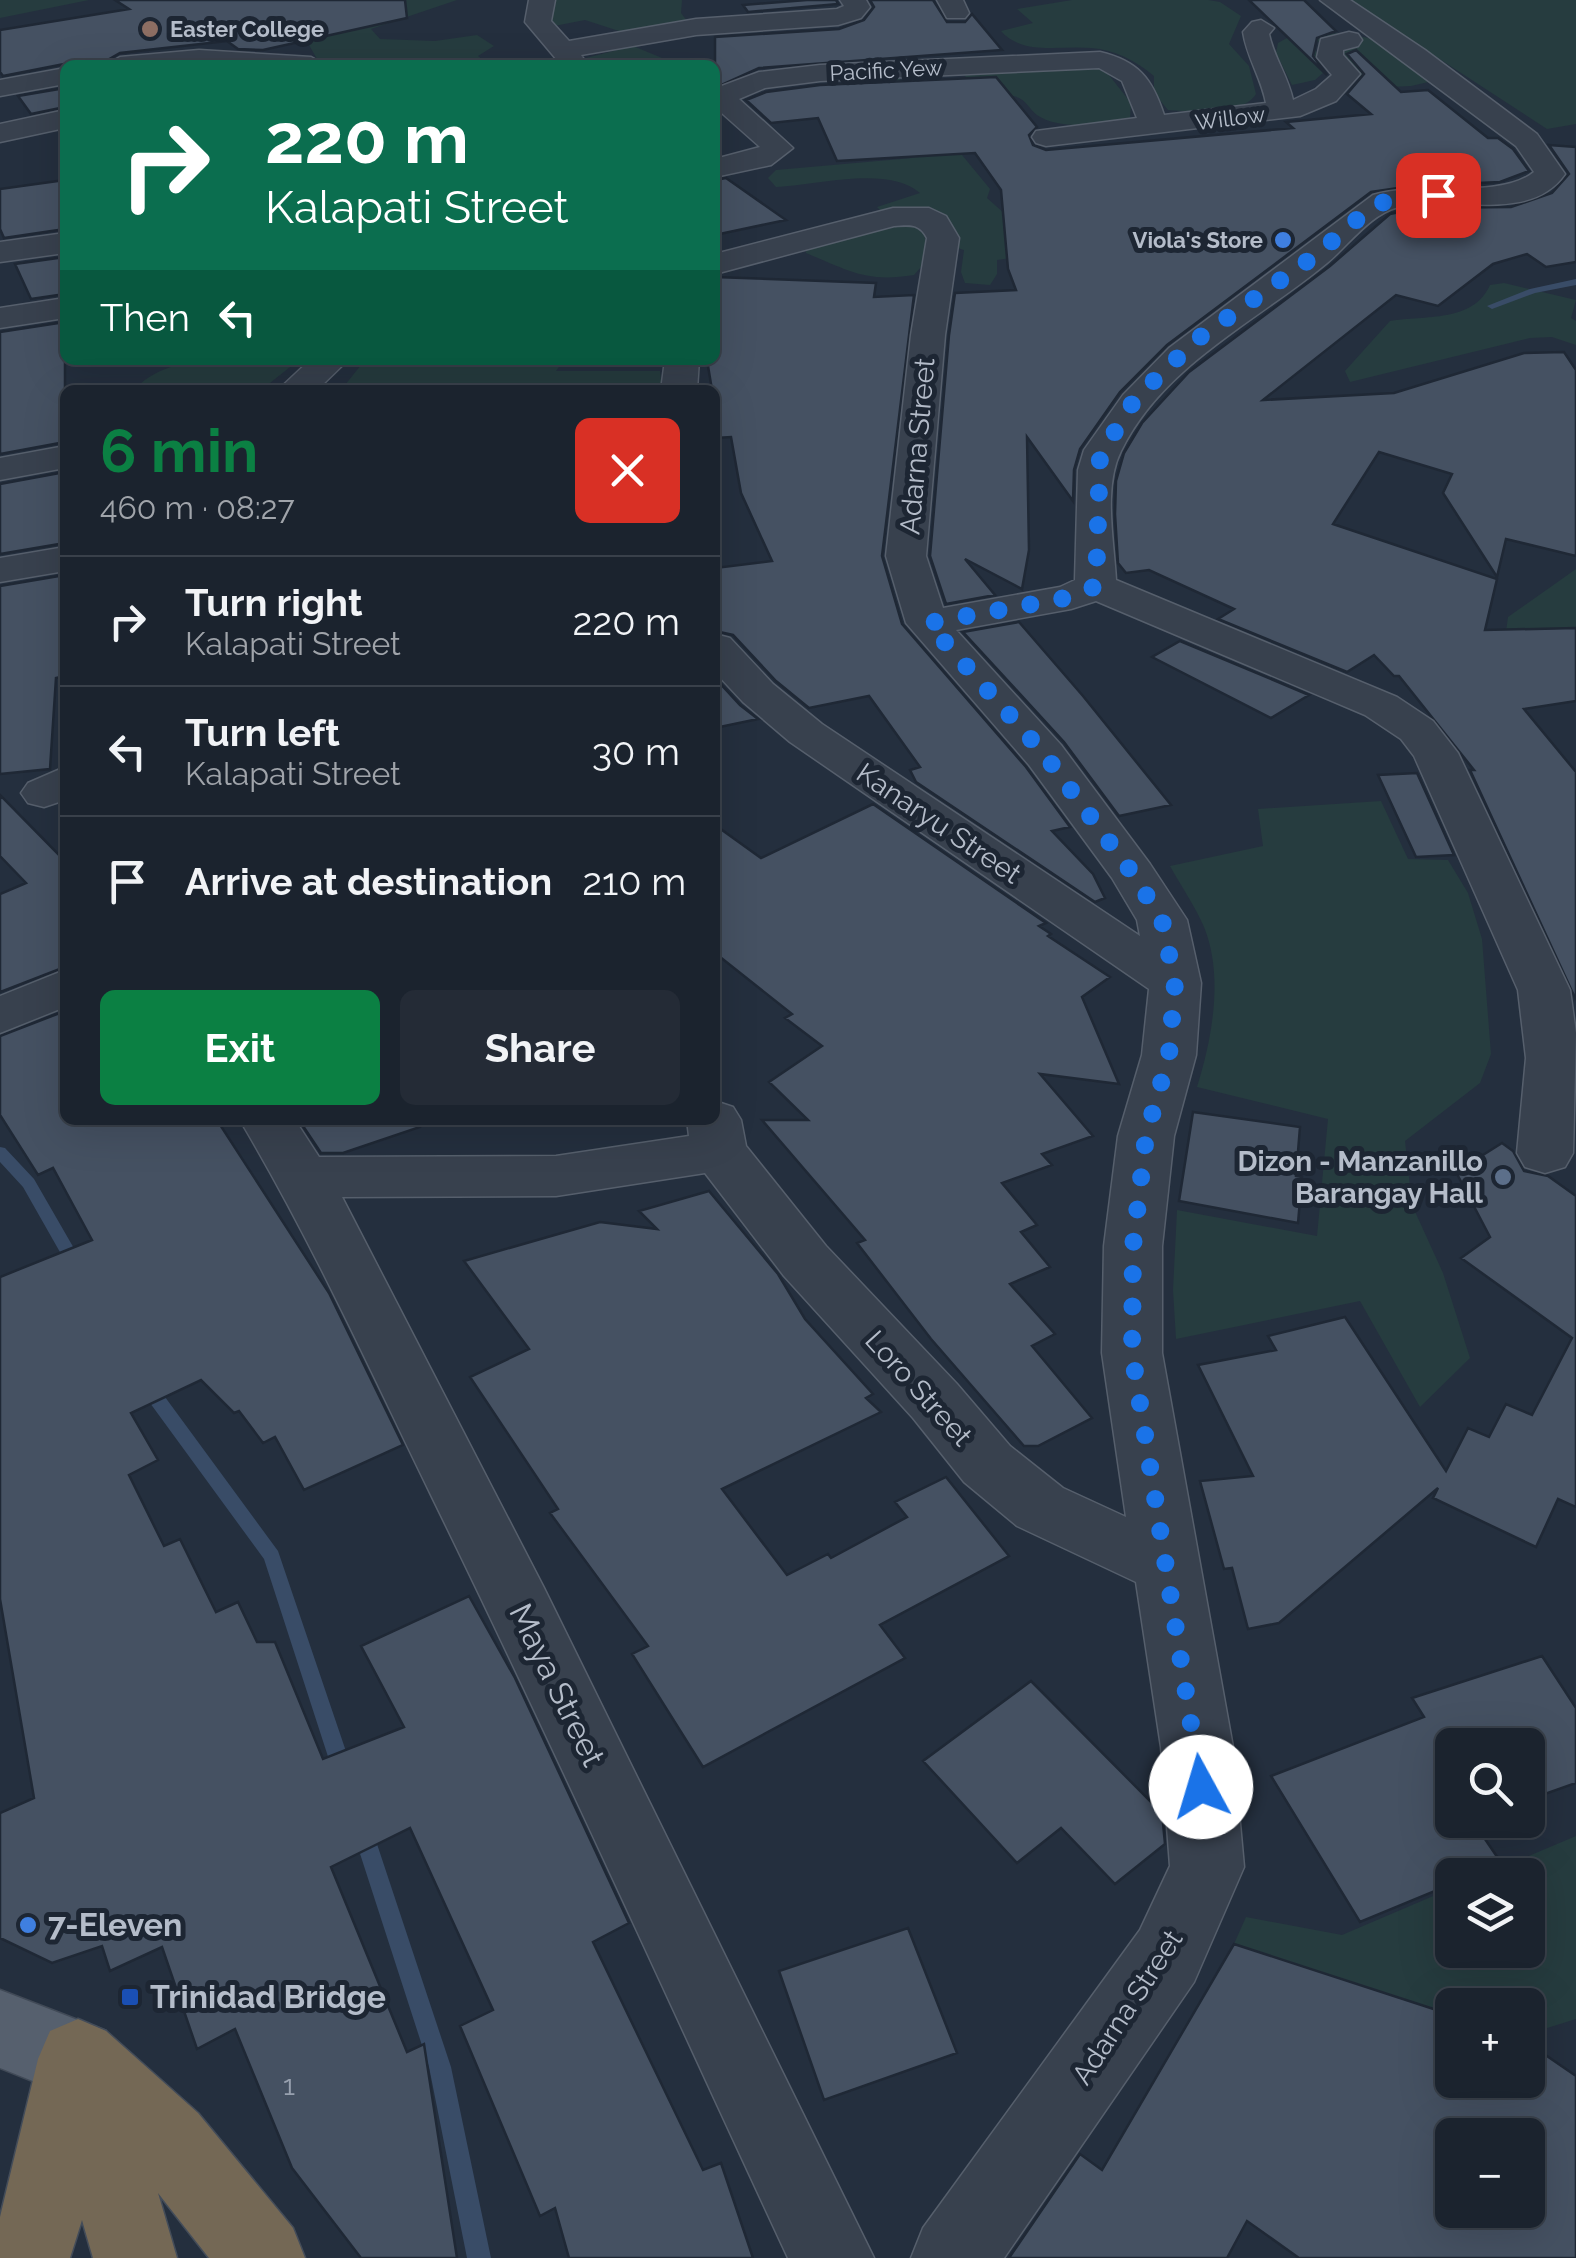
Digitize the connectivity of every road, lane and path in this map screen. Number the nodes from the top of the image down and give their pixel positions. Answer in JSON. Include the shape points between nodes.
{"nodes":[{"id":1,"x":542,"y":0,"type":"edge"},
{"id":2,"x":693,"y":0,"type":"edge"},
{"id":3,"x":853,"y":0,"type":"edge"},
{"id":4,"x":1332,"y":0,"type":"edge"},
{"id":5,"x":696,"y":27,"type":"junction"},
{"id":6,"x":1261,"y":28,"type":"dead end"},
{"id":7,"x":1349,"y":40,"type":"dead end"},
{"id":8,"x":565,"y":57,"type":"edge"},
{"id":9,"x":176,"y":60,"type":"edge"},
{"id":10,"x":231,"y":60,"type":"edge"},
{"id":11,"x":60,"y":77,"type":"edge"},
{"id":12,"x":0,"y":88,"type":"edge"},
{"id":13,"x":1281,"y":112,"type":"junction"},
{"id":14,"x":60,"y":120,"type":"edge"},
{"id":15,"x":1154,"y":126,"type":"junction"},
{"id":16,"x":0,"y":133,"type":"edge"},
{"id":17,"x":1046,"y":137,"type":"dead end"},
{"id":18,"x":720,"y":167,"type":"edge"},
{"id":19,"x":60,"y":244,"type":"edge"},
{"id":20,"x":0,"y":252,"type":"edge"},
{"id":21,"x":720,"y":263,"type":"edge"},
{"id":22,"x":60,"y":309,"type":"edge"},
{"id":23,"x":0,"y":318,"type":"edge"},
{"id":24,"x":326,"y":365,"type":"edge"},
{"id":25,"x":302,"y":385,"type":"edge"},
{"id":26,"x":60,"y":458,"type":"edge"},
{"id":27,"x":0,"y":468,"type":"edge"},
{"id":28,"x":60,"y":561,"type":"edge"},
{"id":29,"x":0,"y":570,"type":"edge"},
{"id":30,"x":1096,"y":586,"type":"junction"},
{"id":31,"x":928,"y":623,"type":"junction"},
{"id":32,"x":720,"y":652,"type":"edge"},
{"id":33,"x":1175,"y":983,"type":"junction"},
{"id":34,"x":60,"y":989,"type":"edge"},
{"id":35,"x":0,"y":1016,"type":"edge"},
{"id":36,"x":270,"y":1125,"type":"edge"},
{"id":37,"x":716,"y":1135,"type":"edge"},
{"id":38,"x":1546,"y":1153,"type":"dead end"},
{"id":39,"x":302,"y":1177,"type":"junction"},
{"id":40,"x":1166,"y":1566,"type":"junction"},
{"id":41,"x":0,"y":2030,"type":"edge"},
{"id":42,"x":78,"y":2059,"type":"junction"},
{"id":43,"x":170,"y":2142,"type":"junction"},
{"id":44,"x":28,"y":2258,"type":"edge"},
{"id":45,"x":136,"y":2258,"type":"edge"},
{"id":46,"x":149,"y":2258,"type":"edge"},
{"id":47,"x":263,"y":2258,"type":"edge"},
{"id":48,"x":832,"y":2258,"type":"edge"},
{"id":49,"x":953,"y":2258,"type":"edge"}],
"edges":[{"from":1,"to":8,"type":"street","via":[[538,22]]},
{"from":2,"to":5,"type":"street"},
{"from":3,"to":5,"type":"street","via":[[852,13],[838,17]]},
{"from":4,"to":30,"type":"street","via":[[1543,139],[1550,174],[1532,188],[1508,193],[1392,198],[1196,340],[1135,399],[1100,456]]},
{"from":5,"to":8,"type":"street"},
{"from":6,"to":13,"type":"street","via":[[1259,51],[1275,78]]},
{"from":7,"to":13,"type":"street","name":"Willow","via":[[1330,45],[1330,58],[1346,74],[1339,84],[1326,97]]},
{"from":9,"to":10,"type":"street"},
{"from":11,"to":12,"type":"street"},
{"from":13,"to":15,"type":"street","name":"Willow"},
{"from":14,"to":16,"type":"street"},
{"from":15,"to":17,"type":"street","name":"Willow"},
{"from":15,"to":18,"type":"street","name":"Pacific Yew","via":[[1136,76],[1100,60],[820,73],[760,80],[729,93],[724,100],[778,148],[761,159]]},
{"from":19,"to":20,"type":"street"},
{"from":21,"to":31,"type":"street","name":"Adarna Street","via":[[867,222],[918,215],[935,223],[942,238],[906,556]]},
{"from":22,"to":23,"type":"street"},
{"from":24,"to":25,"type":"street"},
{"from":26,"to":27,"type":"street"},
{"from":28,"to":29,"type":"street"},
{"from":30,"to":31,"type":"street","via":[[1071,597]]},
{"from":30,"to":38,"type":"street","via":[[1381,706],[1417,730],[1479,842],[1544,990],[1554,1058]]},
{"from":31,"to":33,"type":"street","name":"Adarna Street","via":[[1045,755],[1133,874],[1162,920]]},
{"from":32,"to":33,"type":"street","name":"Kanaryu Street","via":[[806,733]]},
{"from":33,"to":40,"type":"street","name":"Adarna Street","via":[[1169,1055],[1146,1136],[1133,1246],[1132,1353]]},
{"from":34,"to":35,"type":"street"},
{"from":36,"to":39,"type":"street","name":"Maya Street"},
{"from":37,"to":39,"type":"street","name":"Loro Street","via":[[556,1176]]},
{"from":37,"to":40,"type":"street","name":"Loro Street","via":[[805,1261],[987,1464],[1040,1507]]},
{"from":39,"to":48,"type":"street","name":"Maya Street","via":[[520,1608]]},
{"from":40,"to":49,"type":"street","name":"Adarna Street","via":[[1198,1747],[1207,1867],[1167,1956]]},
{"from":41,"to":42,"type":"main road"},
{"from":42,"to":43,"type":"highway"},
{"from":42,"to":44,"type":"highway","via":[[51,2189]]},
{"from":42,"to":45,"type":"highway"},
{"from":43,"to":46,"type":"highway"},
{"from":43,"to":47,"type":"highway"}]}
